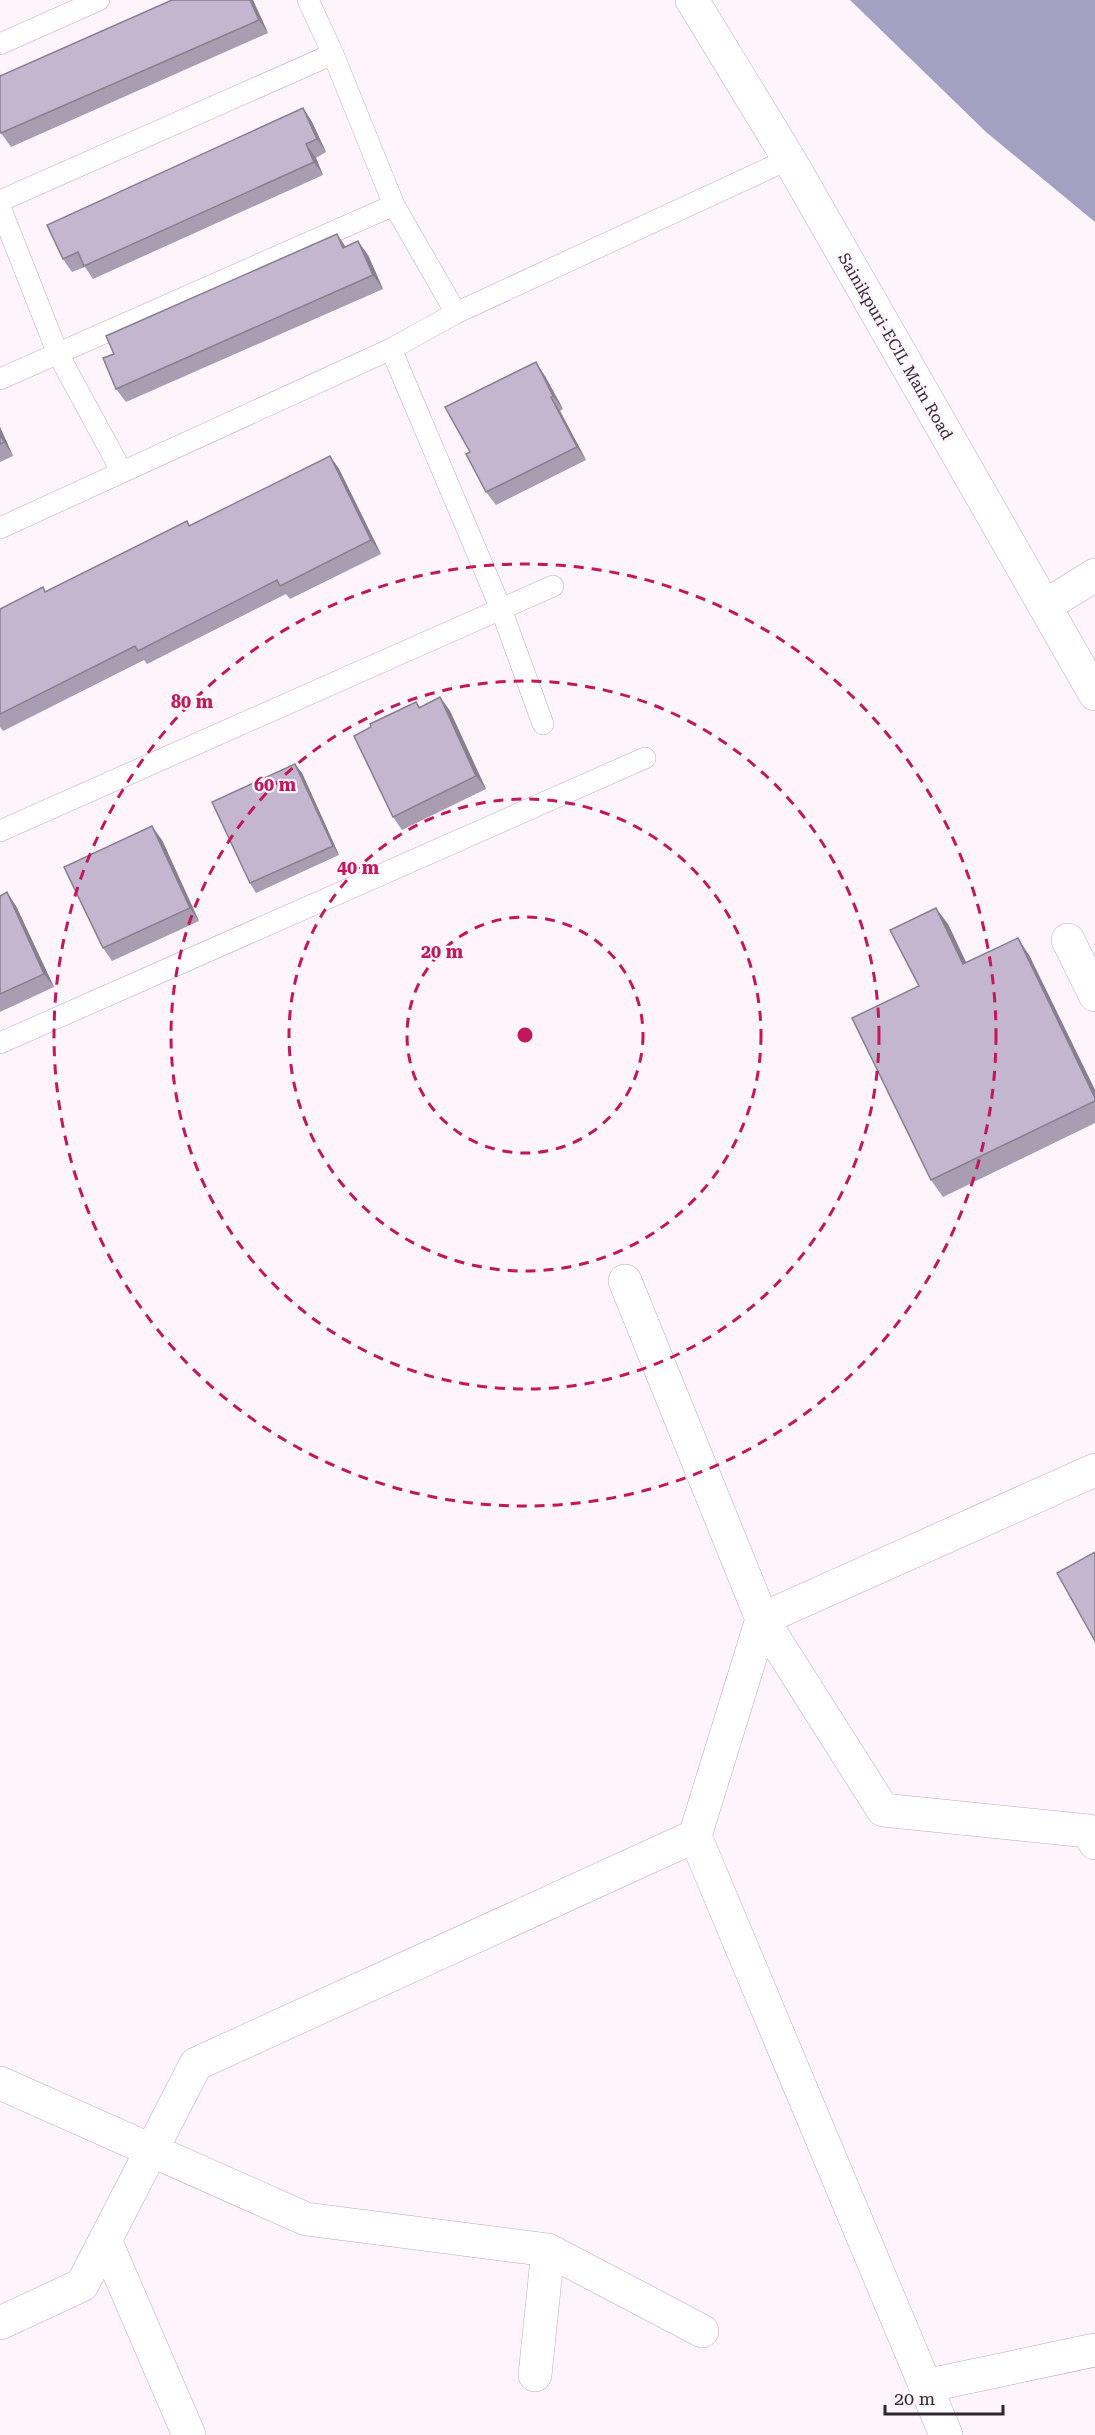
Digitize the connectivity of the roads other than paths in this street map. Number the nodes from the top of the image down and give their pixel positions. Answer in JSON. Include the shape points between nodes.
{"nodes":[{"id":1,"x":99,"y":0,"type":"edge"},
{"id":2,"x":308,"y":0,"type":"edge"},
{"id":3,"x":692,"y":0,"type":"edge"},
{"id":4,"x":0,"y":44,"type":"edge"},
{"id":5,"x":333,"y":54,"type":"junction"},
{"id":6,"x":789,"y":159,"type":"junction"},
{"id":7,"x":0,"y":201,"type":"edge"},
{"id":8,"x":394,"y":205,"type":"junction"},
{"id":9,"x":0,"y":207,"type":"edge"},
{"id":10,"x":456,"y":313,"type":"junction"},
{"id":11,"x":391,"y":349,"type":"junction"},
{"id":12,"x":58,"y":354,"type":"junction"},
{"id":13,"x":0,"y":380,"type":"edge"},
{"id":14,"x":122,"y":472,"type":"junction"},
{"id":15,"x":0,"y":528,"type":"edge"},
{"id":16,"x":1095,"y":574,"type":"edge"},
{"id":17,"x":553,"y":586,"type":"dead end"},
{"id":18,"x":1045,"y":606,"type":"junction"},
{"id":19,"x":501,"y":609,"type":"junction"},
{"id":20,"x":1095,"y":694,"type":"edge"},
{"id":21,"x":543,"y":724,"type":"dead end"},
{"id":22,"x":645,"y":758,"type":"dead end"},
{"id":23,"x":0,"y":831,"type":"edge"},
{"id":24,"x":1068,"y":940,"type":"dead end"},
{"id":25,"x":1095,"y":995,"type":"edge"},
{"id":26,"x":0,"y":1043,"type":"edge"},
{"id":27,"x":625,"y":1281,"type":"dead end"},
{"id":28,"x":1095,"y":1470,"type":"edge"},
{"id":29,"x":762,"y":1619,"type":"junction"},
{"id":30,"x":695,"y":1836,"type":"junction"},
{"id":31,"x":1095,"y":1843,"type":"edge"},
{"id":32,"x":0,"y":2083,"type":"edge"},
{"id":33,"x":151,"y":2152,"type":"junction"},
{"id":34,"x":105,"y":2240,"type":"junction"},
{"id":35,"x":548,"y":2250,"type":"junction"},
{"id":36,"x":0,"y":2323,"type":"edge"},
{"id":37,"x":702,"y":2331,"type":"dead end"},
{"id":38,"x":1095,"y":2350,"type":"edge"},
{"id":39,"x":535,"y":2374,"type":"dead end"},
{"id":40,"x":925,"y":2386,"type":"junction"},
{"id":41,"x":189,"y":2435,"type":"edge"},
{"id":42,"x":946,"y":2435,"type":"edge"}],
"edges":[{"from":1,"to":4,"type":"lane"},
{"from":2,"to":5,"type":"lane"},
{"from":3,"to":6,"type":"street","name":"Sainikpuri-ECIL Main Road"},
{"from":5,"to":7,"type":"lane"},
{"from":5,"to":8,"type":"lane"},
{"from":6,"to":10,"type":"lane"},
{"from":6,"to":18,"type":"street","name":"Sainikpuri-ECIL Main Road"},
{"from":8,"to":10,"type":"lane"},
{"from":8,"to":12,"type":"lane"},
{"from":9,"to":12,"type":"lane"},
{"from":10,"to":11,"type":"lane"},
{"from":11,"to":14,"type":"lane"},
{"from":11,"to":19,"type":"lane"},
{"from":12,"to":13,"type":"lane"},
{"from":12,"to":14,"type":"lane"},
{"from":14,"to":15,"type":"lane"},
{"from":16,"to":18,"type":"street"},
{"from":17,"to":19,"type":"lane"},
{"from":18,"to":20,"type":"street","name":"Sainikpuri-ECIL Main Road"},
{"from":19,"to":21,"type":"lane"},
{"from":19,"to":23,"type":"lane"},
{"from":22,"to":26,"type":"lane"},
{"from":24,"to":25,"type":"street"},
{"from":27,"to":29,"type":"street"},
{"from":28,"to":29,"type":"street"},
{"from":29,"to":30,"type":"street"},
{"from":29,"to":31,"type":"street","via":[[883,1810],[1088,1831]]},
{"from":30,"to":33,"type":"street","via":[[196,2064]]},
{"from":30,"to":40,"type":"street"},
{"from":32,"to":33,"type":"street"},
{"from":33,"to":34,"type":"street"},
{"from":33,"to":35,"type":"street","via":[[306,2219]]},
{"from":34,"to":36,"type":"street","via":[[82,2284]]},
{"from":34,"to":41,"type":"street"},
{"from":35,"to":37,"type":"street"},
{"from":35,"to":39,"type":"street"},
{"from":38,"to":40,"type":"street"},
{"from":40,"to":42,"type":"street"}]}
